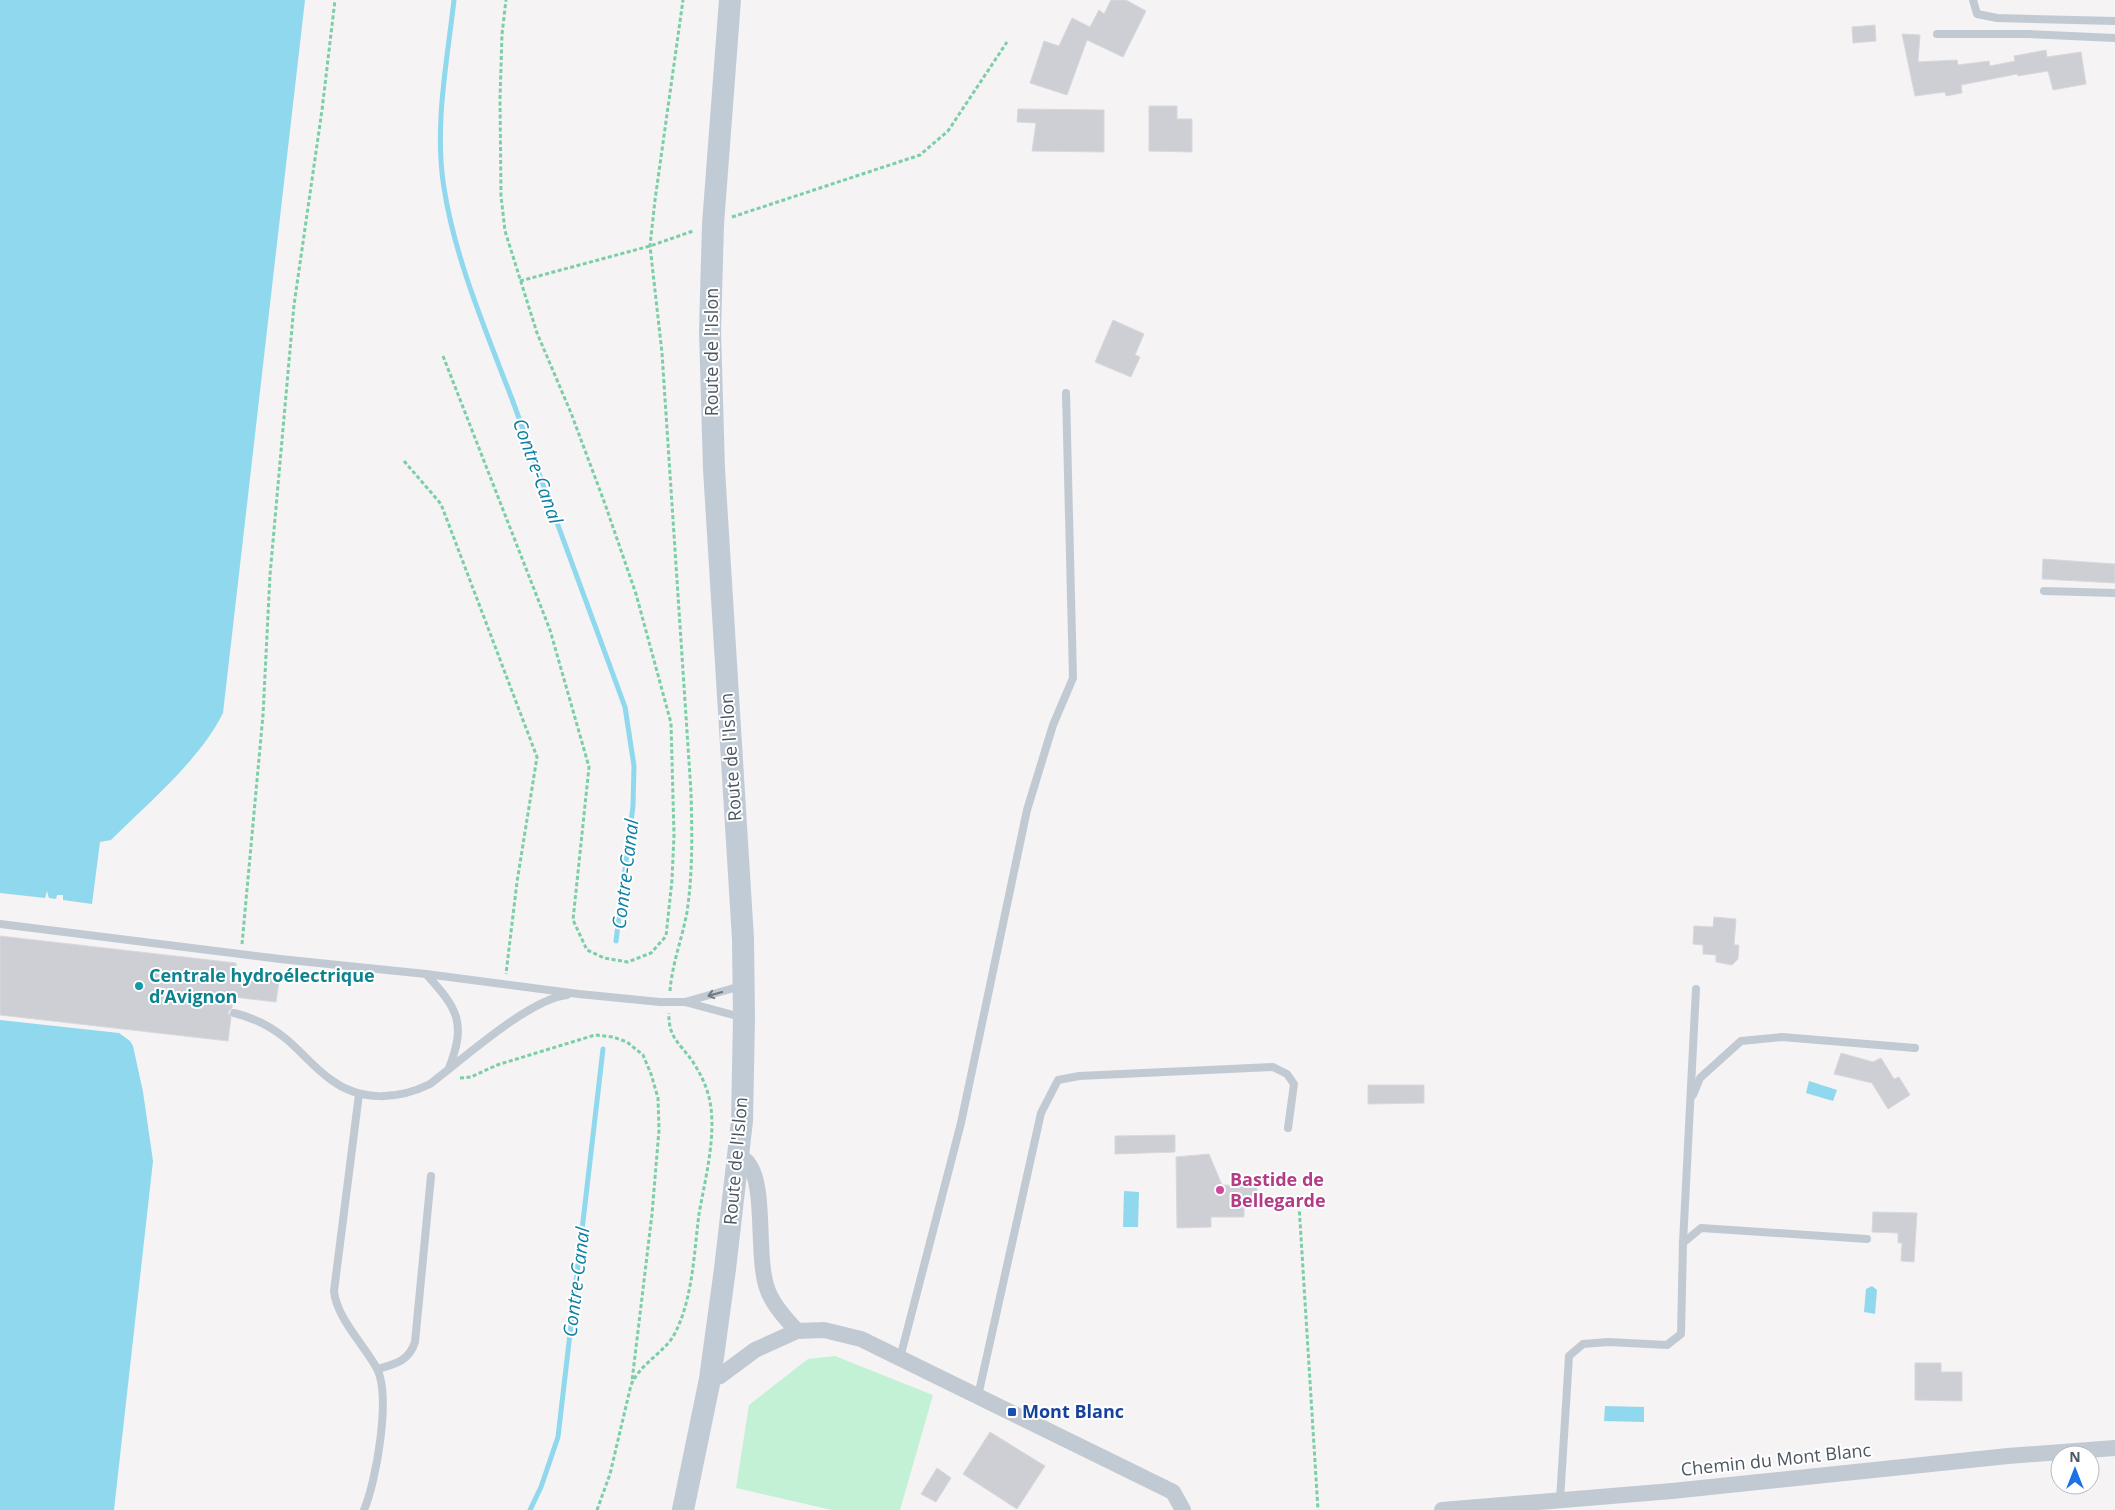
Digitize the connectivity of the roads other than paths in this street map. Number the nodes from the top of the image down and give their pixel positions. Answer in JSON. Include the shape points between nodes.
{"nodes":[{"id":1,"x":730,"y":0,"type":"edge"},
{"id":2,"x":1973,"y":0,"type":"edge"},
{"id":3,"x":2115,"y":21,"type":"edge"},
{"id":4,"x":1937,"y":34,"type":"dead end"},
{"id":5,"x":2115,"y":38,"type":"edge"},
{"id":6,"x":1066,"y":393,"type":"dead end"},
{"id":7,"x":2044,"y":591,"type":"dead end"},
{"id":8,"x":2115,"y":593,"type":"edge"},
{"id":9,"x":0,"y":924,"type":"edge"},
{"id":10,"x":426,"y":974,"type":"junction"},
{"id":11,"x":744,"y":985,"type":"junction"},
{"id":12,"x":1696,"y":988,"type":"dead end"},
{"id":13,"x":578,"y":994,"type":"junction"},
{"id":14,"x":685,"y":1002,"type":"junction"},
{"id":15,"x":234,"y":1013,"type":"dead end"},
{"id":16,"x":744,"y":1018,"type":"junction"},
{"id":17,"x":1915,"y":1048,"type":"dead end"},
{"id":18,"x":448,"y":1070,"type":"junction"},
{"id":19,"x":359,"y":1094,"type":"junction"},
{"id":20,"x":1691,"y":1098,"type":"junction"},
{"id":21,"x":1288,"y":1128,"type":"dead end"},
{"id":22,"x":739,"y":1157,"type":"junction"},
{"id":23,"x":431,"y":1176,"type":"dead end"},
{"id":24,"x":1867,"y":1239,"type":"dead end"},
{"id":25,"x":1683,"y":1243,"type":"junction"},
{"id":26,"x":797,"y":1331,"type":"junction"},
{"id":27,"x":900,"y":1358,"type":"junction"},
{"id":28,"x":378,"y":1369,"type":"junction"},
{"id":29,"x":710,"y":1379,"type":"junction"},
{"id":30,"x":978,"y":1396,"type":"junction"},
{"id":31,"x":2115,"y":1448,"type":"edge"},
{"id":32,"x":1560,"y":1500,"type":"junction"},
{"id":33,"x":364,"y":1510,"type":"edge"},
{"id":34,"x":683,"y":1510,"type":"edge"},
{"id":35,"x":1183,"y":1510,"type":"edge"},
{"id":36,"x":1442,"y":1510,"type":"edge"}],
"edges":[{"from":1,"to":11,"type":"street","name":"Route de l'Islon","via":[[713,224],[710,331],[714,469]]},
{"from":2,"to":3,"type":"lane","via":[[1977,14],[1998,18]]},
{"from":4,"to":5,"type":"lane"},
{"from":6,"to":27,"type":"lane","via":[[1073,678],[1053,725],[1028,810],[961,1123]]},
{"from":7,"to":8,"type":"lane"},
{"from":9,"to":10,"type":"lane"},
{"from":10,"to":13,"type":"lane"},
{"from":10,"to":18,"type":"lane","via":[[452,1004],[456,1018],[458,1041]]},
{"from":11,"to":14,"type":"lane","one_way":true},
{"from":11,"to":16,"type":"street","name":"Route de l'Islon"},
{"from":12,"to":20,"type":"lane"},
{"from":13,"to":14,"type":"lane"},
{"from":13,"to":18,"type":"lane","via":[[552,998],[528,1011]]},
{"from":14,"to":16,"type":"lane"},
{"from":15,"to":19,"type":"lane","via":[[248,1016],[284,1037],[330,1080]]},
{"from":16,"to":22,"type":"street","name":"Route de l'Islon"},
{"from":17,"to":20,"type":"lane","via":[[1782,1036],[1741,1041],[1700,1078]]},
{"from":18,"to":19,"type":"lane","via":[[430,1084],[407,1094],[382,1097]]},
{"from":19,"to":28,"type":"lane","via":[[334,1291],[338,1308]]},
{"from":20,"to":25,"type":"lane"},
{"from":21,"to":30,"type":"lane","via":[[1294,1084],[1287,1074],[1273,1067],[1079,1076],[1058,1080],[1041,1114]]},
{"from":22,"to":26,"type":"street","via":[[748,1162],[756,1181],[763,1271],[768,1290],[776,1307]]},
{"from":22,"to":29,"type":"street","name":"Route de l'Islon"},
{"from":23,"to":28,"type":"lane","via":[[413,1350],[404,1360]]},
{"from":24,"to":25,"type":"lane","via":[[1701,1228]]},
{"from":25,"to":32,"type":"lane","via":[[1681,1334],[1667,1345],[1583,1344],[1569,1356]]},
{"from":26,"to":27,"type":"street","via":[[824,1330],[861,1339]]},
{"from":26,"to":29,"type":"street","via":[[755,1350],[720,1376]]},
{"from":27,"to":30,"type":"street"},
{"from":28,"to":33,"type":"lane","via":[[383,1390],[382,1419],[371,1492]]},
{"from":29,"to":34,"type":"street","name":"Route de l'Islon"},
{"from":30,"to":35,"type":"street","via":[[1173,1492]]},
{"from":31,"to":32,"type":"street","name":"Chemin du Mont Blanc"},
{"from":32,"to":36,"type":"street","name":"Chemin du Mont Blanc"}]}
